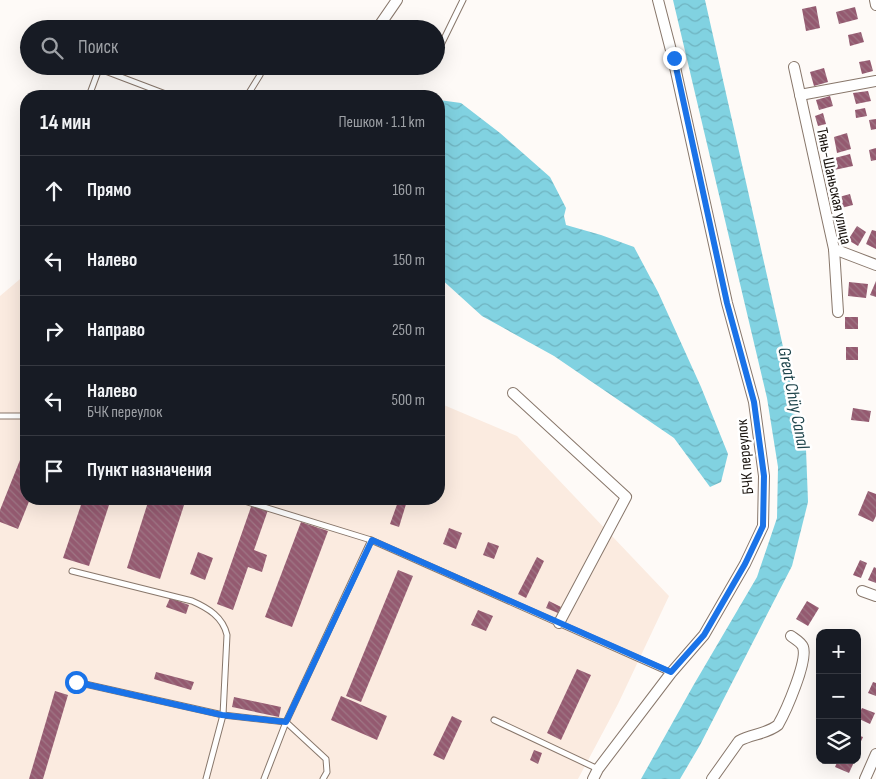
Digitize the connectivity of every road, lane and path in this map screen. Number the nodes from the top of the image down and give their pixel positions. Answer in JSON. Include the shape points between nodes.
{"nodes":[{"id":1,"x":397,"y":0,"type":"edge"},
{"id":2,"x":463,"y":0,"type":"edge"},
{"id":3,"x":658,"y":0,"type":"edge"},
{"id":4,"x":875,"y":0,"type":"edge"},
{"id":5,"x":876,"y":5,"type":"edge"},
{"id":6,"x":383,"y":20,"type":"edge"},
{"id":7,"x":445,"y":37,"type":"edge"},
{"id":8,"x":794,"y":67,"type":"dead end"},
{"id":9,"x":97,"y":75,"type":"edge"},
{"id":10,"x":115,"y":75,"type":"edge"},
{"id":11,"x":260,"y":75,"type":"dead end"},
{"id":12,"x":876,"y":81,"type":"edge"},
{"id":13,"x":91,"y":90,"type":"edge"},
{"id":14,"x":155,"y":90,"type":"edge"},
{"id":15,"x":251,"y":90,"type":"edge"},
{"id":16,"x":800,"y":95,"type":"junction"},
{"id":17,"x":834,"y":249,"type":"junction"},
{"id":18,"x":876,"y":265,"type":"edge"},
{"id":19,"x":838,"y":312,"type":"dead end"},
{"id":20,"x":513,"y":393,"type":"dead end"},
{"id":21,"x":0,"y":416,"type":"edge"},
{"id":22,"x":20,"y":416,"type":"edge"},
{"id":23,"x":258,"y":505,"type":"edge"},
{"id":24,"x":372,"y":540,"type":"junction"},
{"id":25,"x":72,"y":571,"type":"dead end"},
{"id":26,"x":862,"y":592,"type":"dead end"},
{"id":27,"x":876,"y":596,"type":"edge"},
{"id":28,"x":559,"y":623,"type":"junction"},
{"id":29,"x":791,"y":636,"type":"dead end"},
{"id":30,"x":671,"y":672,"type":"junction"},
{"id":31,"x":76,"y":682,"type":"dead end"},
{"id":32,"x":222,"y":715,"type":"junction"},
{"id":33,"x":494,"y":720,"type":"dead end"},
{"id":34,"x":286,"y":722,"type":"junction"},
{"id":35,"x":876,"y":754,"type":"edge"},
{"id":36,"x":598,"y":769,"type":"junction"},
{"id":37,"x":206,"y":779,"type":"edge"},
{"id":38,"x":264,"y":779,"type":"edge"},
{"id":39,"x":323,"y":779,"type":"edge"},
{"id":40,"x":593,"y":779,"type":"edge"},
{"id":41,"x":712,"y":779,"type":"edge"},
{"id":42,"x":865,"y":779,"type":"edge"}],
"edges":[{"from":1,"to":6,"type":"street"},
{"from":2,"to":7,"type":"lane"},
{"from":3,"to":30,"type":"street","name":"БЧК переулок","via":[[674,58],[727,303],[754,402],[764,476],[763,526],[745,564],[704,635]]},
{"from":4,"to":5,"type":"street"},
{"from":8,"to":16,"type":"street","name":"Тянь-Шаньская улица"},
{"from":9,"to":13,"type":"lane"},
{"from":10,"to":14,"type":"lane"},
{"from":11,"to":15,"type":"lane"},
{"from":12,"to":16,"type":"street"},
{"from":16,"to":17,"type":"street","name":"Тянь-Шаньская улица"},
{"from":17,"to":18,"type":"street"},
{"from":17,"to":19,"type":"street","name":"Тянь-Шаньская улица"},
{"from":20,"to":28,"type":"street","via":[[626,497]]},
{"from":21,"to":22,"type":"lane"},
{"from":23,"to":24,"type":"lane"},
{"from":24,"to":28,"type":"lane"},
{"from":24,"to":34,"type":"lane"},
{"from":25,"to":32,"type":"lane","via":[[192,601],[218,617],[227,635]]},
{"from":26,"to":27,"type":"street"},
{"from":28,"to":30,"type":"lane"},
{"from":29,"to":41,"type":"street","via":[[801,644],[804,653],[798,679],[778,725],[739,741]]},
{"from":30,"to":36,"type":"street","name":"БЧК переулок"},
{"from":31,"to":32,"type":"lane"},
{"from":32,"to":34,"type":"lane"},
{"from":32,"to":37,"type":"lane"},
{"from":33,"to":36,"type":"lane"},
{"from":34,"to":38,"type":"lane"},
{"from":34,"to":39,"type":"lane","via":[[326,758],[327,772]]},
{"from":35,"to":42,"type":"street"},
{"from":36,"to":40,"type":"street","name":"БЧК переулок"}]}
